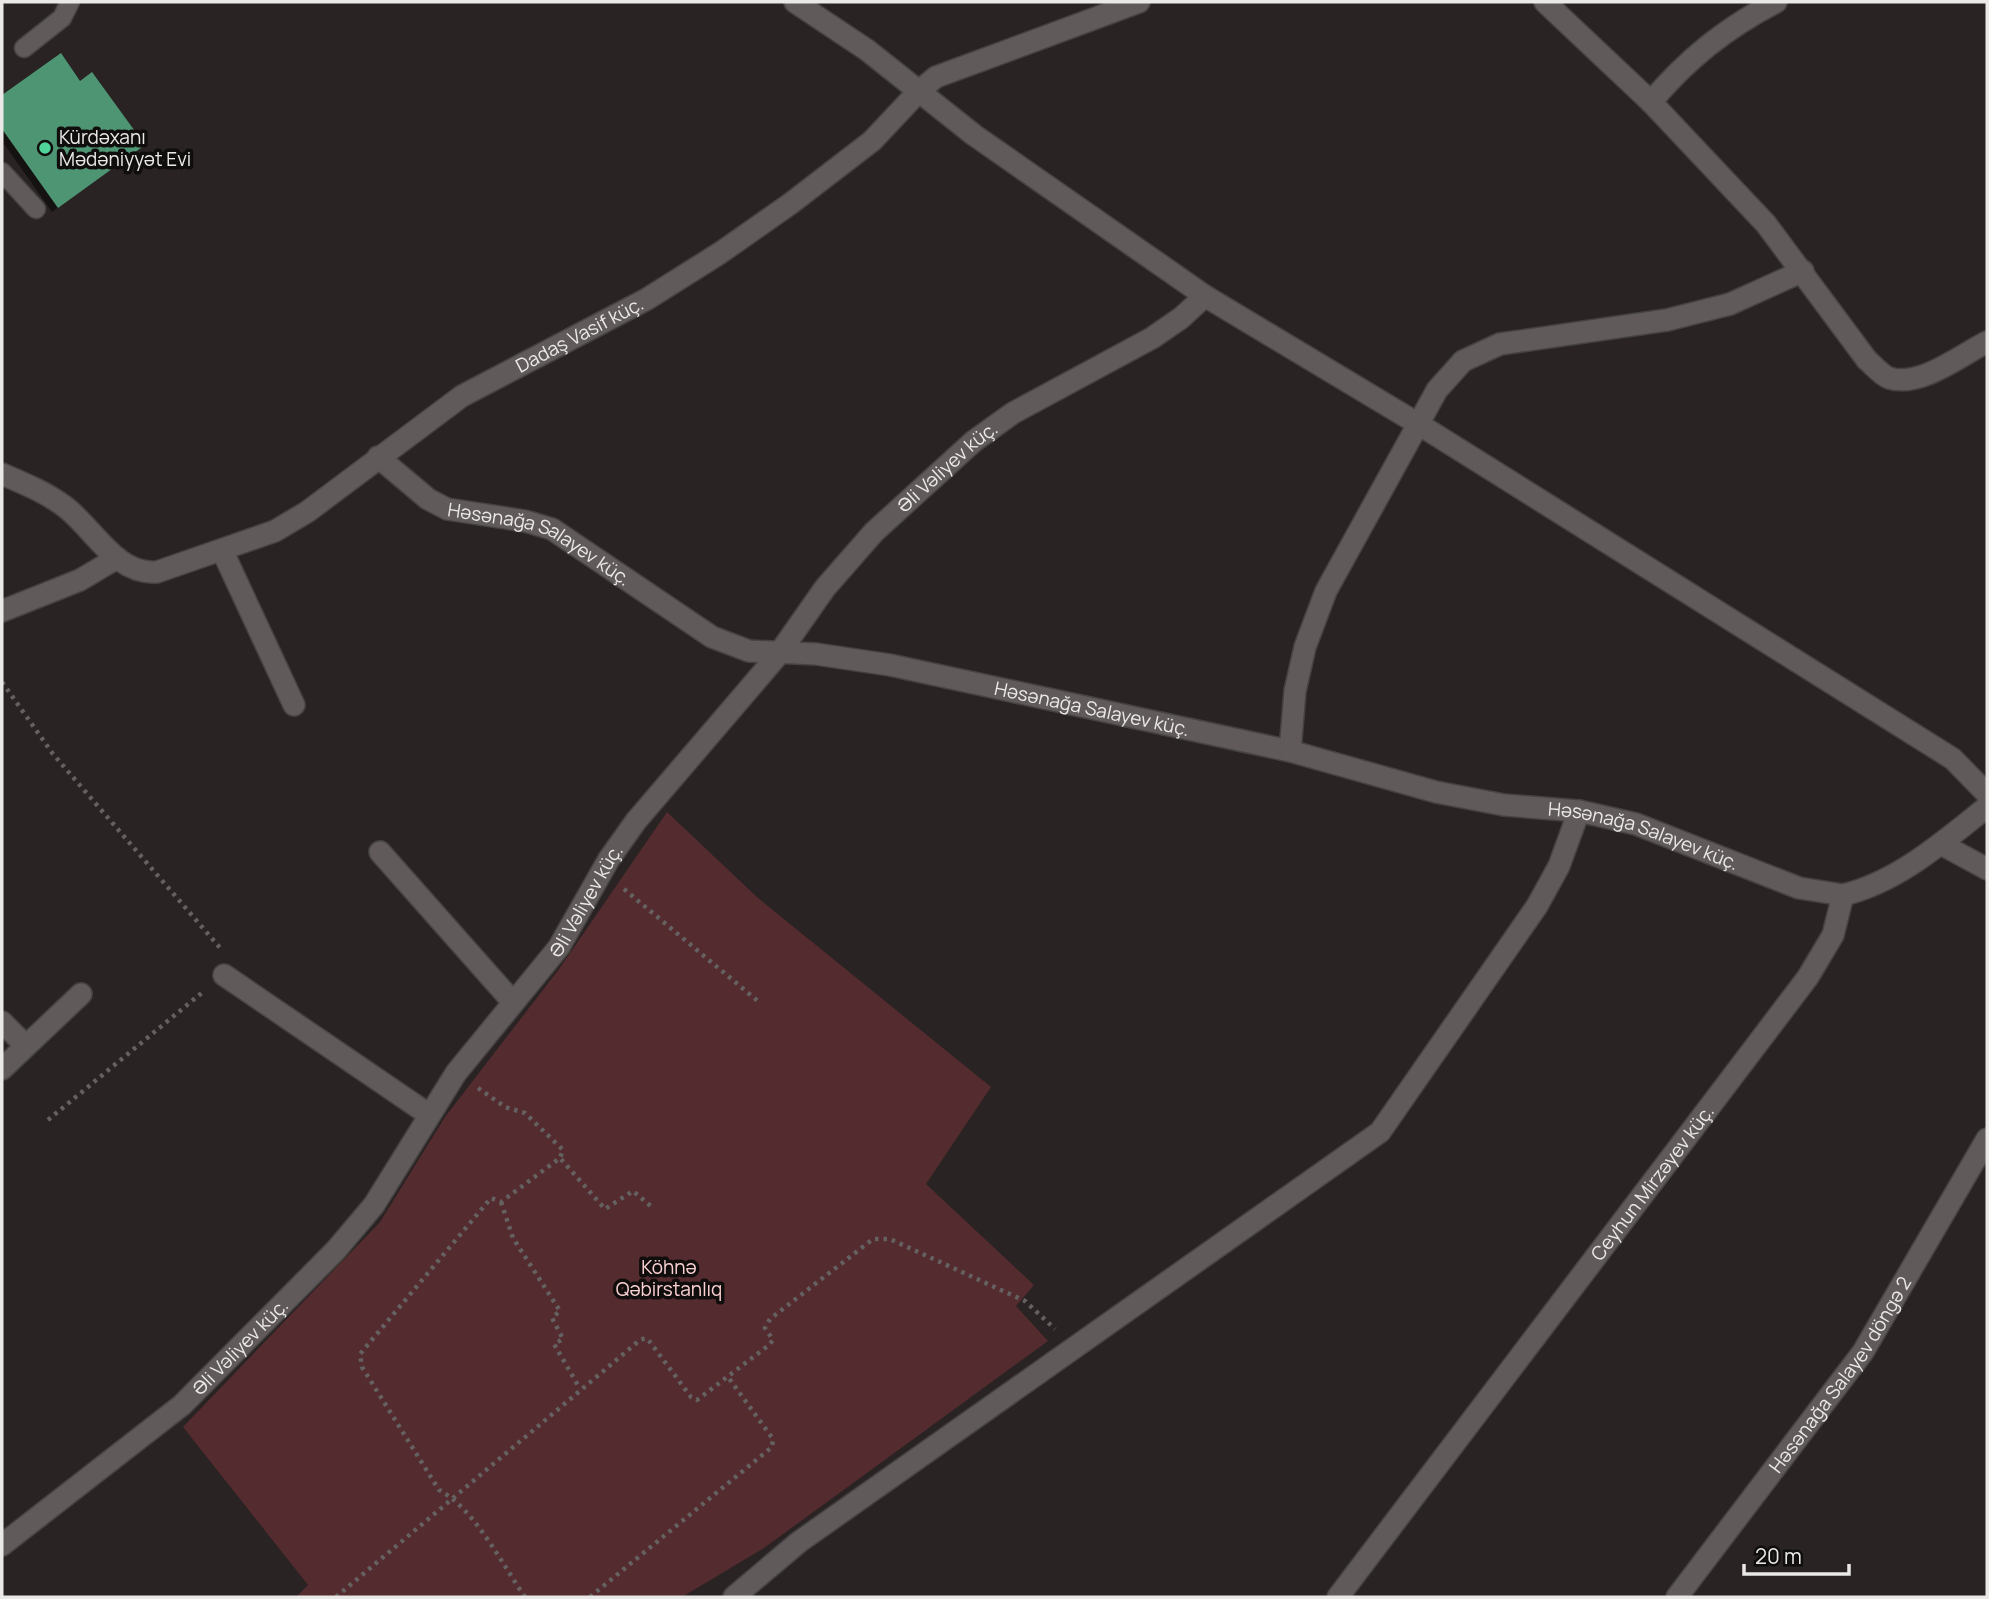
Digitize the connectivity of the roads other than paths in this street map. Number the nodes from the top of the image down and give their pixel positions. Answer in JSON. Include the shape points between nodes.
{"nodes":[{"id":1,"x":70,"y":2,"type":"edge"},
{"id":2,"x":795,"y":2,"type":"edge"},
{"id":3,"x":1139,"y":2,"type":"edge"},
{"id":4,"x":1545,"y":2,"type":"edge"},
{"id":5,"x":1776,"y":2,"type":"edge"},
{"id":6,"x":24,"y":48,"type":"dead end"},
{"id":7,"x":919,"y":90,"type":"junction"},
{"id":8,"x":1651,"y":102,"type":"junction"},
{"id":9,"x":2,"y":172,"type":"edge"},
{"id":10,"x":36,"y":208,"type":"dead end"},
{"id":11,"x":1803,"y":271,"type":"junction"},
{"id":12,"x":1205,"y":296,"type":"junction"},
{"id":13,"x":1987,"y":342,"type":"edge"},
{"id":14,"x":1420,"y":425,"type":"junction"},
{"id":15,"x":378,"y":457,"type":"junction"},
{"id":16,"x":2,"y":474,"type":"edge"},
{"id":17,"x":222,"y":550,"type":"junction"},
{"id":18,"x":117,"y":558,"type":"junction"},
{"id":19,"x":2,"y":611,"type":"edge"},
{"id":20,"x":778,"y":654,"type":"junction"},
{"id":21,"x":294,"y":705,"type":"dead end"},
{"id":22,"x":1290,"y":751,"type":"junction"},
{"id":23,"x":1987,"y":794,"type":"edge"},
{"id":24,"x":1987,"y":807,"type":"edge"},
{"id":25,"x":1579,"y":811,"type":"junction"},
{"id":26,"x":1941,"y":844,"type":"junction"},
{"id":27,"x":380,"y":852,"type":"dead end"},
{"id":28,"x":1987,"y":869,"type":"edge"},
{"id":29,"x":1843,"y":895,"type":"junction"},
{"id":30,"x":224,"y":975,"type":"road end"},
{"id":31,"x":81,"y":994,"type":"dead end"},
{"id":32,"x":512,"y":1001,"type":"junction"},
{"id":33,"x":2,"y":1022,"type":"edge"},
{"id":34,"x":25,"y":1045,"type":"junction"},
{"id":35,"x":2,"y":1069,"type":"edge"},
{"id":36,"x":428,"y":1114,"type":"junction"},
{"id":37,"x":1987,"y":1139,"type":"edge"},
{"id":38,"x":2,"y":1545,"type":"edge"},
{"id":39,"x":734,"y":1597,"type":"edge"},
{"id":40,"x":1338,"y":1597,"type":"edge"},
{"id":41,"x":1677,"y":1597,"type":"edge"}],
"edges":[{"from":1,"to":6,"type":"lane","via":[[62,18]]},
{"from":2,"to":7,"type":"street"},
{"from":3,"to":7,"type":"street","name":"Dadaş Vasif küç.","via":[[956,68]]},
{"from":4,"to":8,"type":"street"},
{"from":5,"to":8,"type":"street","via":[[1707,44]]},
{"from":7,"to":12,"type":"street","via":[[974,135]]},
{"from":7,"to":15,"type":"street","name":"Dadaş Vasif küç.","via":[[872,141],[720,253],[647,299],[462,396]]},
{"from":8,"to":11,"type":"street","via":[[1766,224]]},
{"from":9,"to":10,"type":"lane"},
{"from":11,"to":13,"type":"street","via":[[1867,360],[1887,378],[1906,380],[1929,372]]},
{"from":11,"to":14,"type":"street","via":[[1730,304],[1667,320],[1500,344],[1463,361],[1437,390]]},
{"from":12,"to":14,"type":"street"},
{"from":12,"to":20,"type":"street","name":"Əli Vəliyev küç.","via":[[1152,338],[1043,395],[974,441],[874,532],[825,588]]},
{"from":14,"to":22,"type":"street","via":[[1326,591],[1295,691]]},
{"from":14,"to":23,"type":"street","via":[[1953,759]]},
{"from":15,"to":17,"type":"street","name":"Dadaş Vasif küç.","via":[[307,512],[275,531]]},
{"from":15,"to":20,"type":"street","name":"Həsənağa Salayev küç.","via":[[447,509],[552,529],[712,637],[749,652]]},
{"from":16,"to":18,"type":"street","name":"Dadaş Vasif küç.","via":[[65,507]]},
{"from":17,"to":18,"type":"street","name":"Dadaş Vasif küç.","via":[[157,572],[142,573]]},
{"from":17,"to":21,"type":"street"},
{"from":18,"to":19,"type":"street","via":[[88,576]]},
{"from":20,"to":22,"type":"street","name":"Həsənağa Salayev küç.","via":[[816,654],[890,665]]},
{"from":20,"to":32,"type":"street","name":"Əli Vəliyev küç.","via":[[636,821],[559,947]]},
{"from":22,"to":25,"type":"street","name":"Həsənağa Salayev küç.","via":[[1436,792],[1504,805]]},
{"from":24,"to":26,"type":"street"},
{"from":25,"to":29,"type":"street","name":"Həsənağa Salayev küç.","via":[[1636,824],[1799,888]]},
{"from":25,"to":39,"type":"street","via":[[1559,866],[1536,906],[1380,1132],[799,1542]]},
{"from":26,"to":28,"type":"street"},
{"from":26,"to":29,"type":"street","via":[[1872,886]]},
{"from":27,"to":32,"type":"street"},
{"from":29,"to":40,"type":"street","name":"Ceyhun Mirzəyev küç.","via":[[1833,935],[1808,977]]},
{"from":30,"to":36,"type":"street"},
{"from":31,"to":34,"type":"street"},
{"from":32,"to":36,"type":"street","name":"Əli Vəliyev küç."},
{"from":33,"to":34,"type":"street"},
{"from":34,"to":35,"type":"street"},
{"from":36,"to":38,"type":"street","name":"Əli Vəliyev küç.","via":[[374,1205],[307,1279],[182,1405]]},
{"from":37,"to":41,"type":"street","name":"Həsənağa Salayev döngə 2","via":[[1863,1352]]}]}
